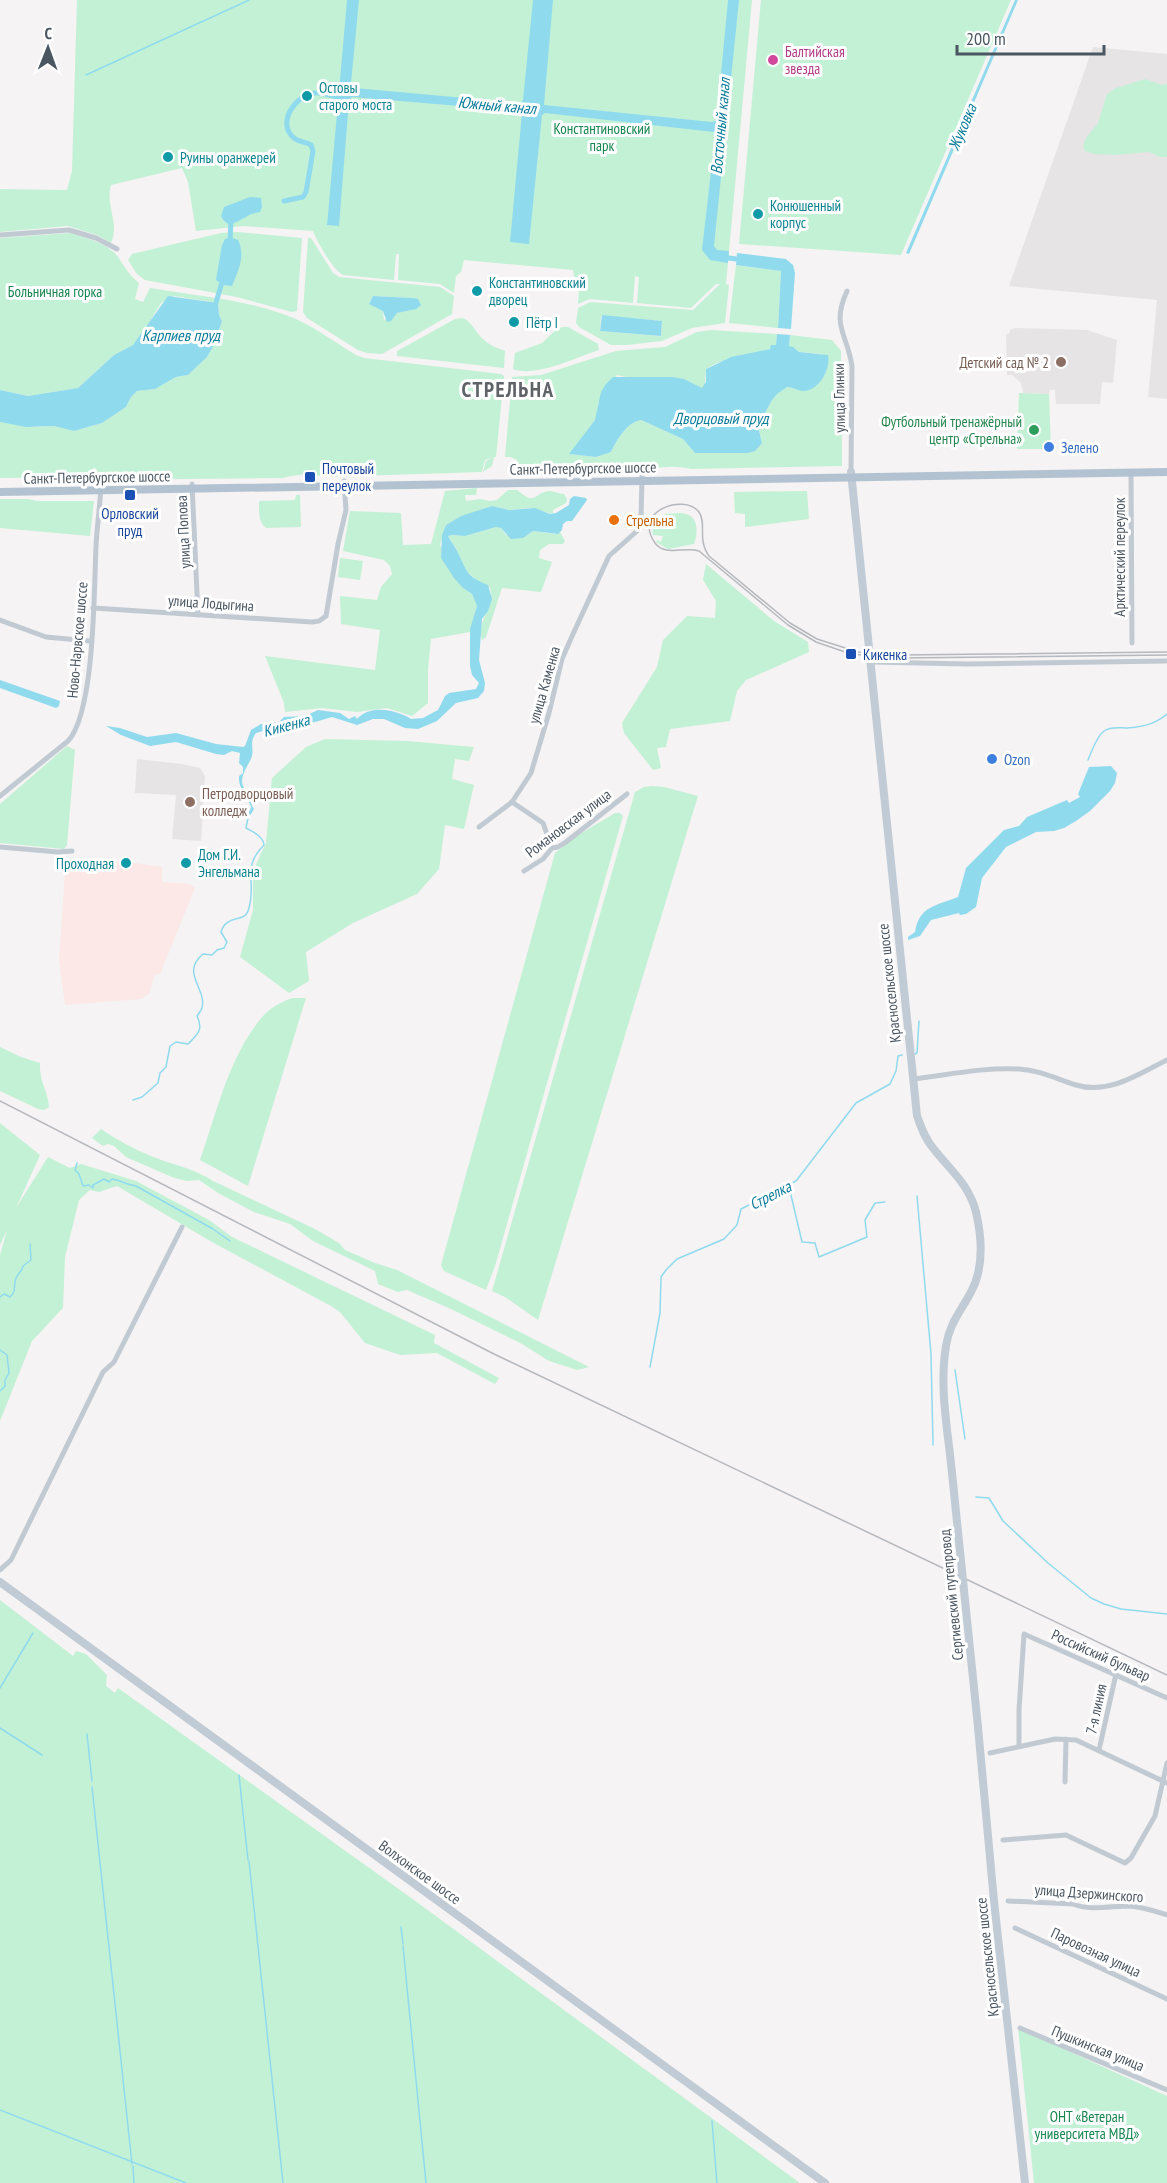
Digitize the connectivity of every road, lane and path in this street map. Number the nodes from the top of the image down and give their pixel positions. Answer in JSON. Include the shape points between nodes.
{"nodes":[{"id":1,"x":0,"y":235,"type":"edge"},
{"id":2,"x":117,"y":249,"type":"dead end"},
{"id":3,"x":847,"y":291,"type":"dead end"},
{"id":4,"x":1167,"y":467,"type":"edge"},
{"id":5,"x":1131,"y":472,"type":"junction"},
{"id":6,"x":1167,"y":472,"type":"edge"},
{"id":7,"x":851,"y":475,"type":"junction"},
{"id":8,"x":642,"y":478,"type":"junction"},
{"id":9,"x":344,"y":484,"type":"junction"},
{"id":10,"x":0,"y":487,"type":"edge"},
{"id":11,"x":192,"y":487,"type":"junction"},
{"id":12,"x":101,"y":488,"type":"junction"},
{"id":13,"x":0,"y":492,"type":"edge"},
{"id":14,"x":93,"y":608,"type":"junction"},
{"id":15,"x":198,"y":615,"type":"junction"},
{"id":16,"x":0,"y":620,"type":"edge"},
{"id":17,"x":90,"y":641,"type":"junction"},
{"id":18,"x":1132,"y":643,"type":"dead end"},
{"id":19,"x":1166,"y":661,"type":"edge"},
{"id":20,"x":870,"y":662,"type":"junction"},
{"id":21,"x":627,"y":794,"type":"dead end"},
{"id":22,"x":0,"y":796,"type":"edge"},
{"id":23,"x":512,"y":802,"type":"junction"},
{"id":24,"x":478,"y":827,"type":"dead end"},
{"id":25,"x":0,"y":847,"type":"edge"},
{"id":26,"x":552,"y":848,"type":"junction"},
{"id":27,"x":72,"y":851,"type":"dead end"},
{"id":28,"x":524,"y":871,"type":"dead end"},
{"id":29,"x":1167,"y":1060,"type":"edge"},
{"id":30,"x":913,"y":1079,"type":"junction"},
{"id":31,"x":182,"y":1227,"type":"dead end"},
{"id":32,"x":951,"y":1459,"type":"joint"},
{"id":33,"x":0,"y":1570,"type":"edge"},
{"id":34,"x":0,"y":1582,"type":"edge"},
{"id":35,"x":1116,"y":1674,"type":"junction"},
{"id":36,"x":1167,"y":1698,"type":"edge"},
{"id":37,"x":978,"y":1727,"type":"joint"},
{"id":38,"x":1066,"y":1739,"type":"junction"},
{"id":39,"x":1019,"y":1746,"type":"junction"},
{"id":40,"x":1099,"y":1750,"type":"junction"},
{"id":41,"x":990,"y":1753,"type":"dead end"},
{"id":42,"x":1167,"y":1763,"type":"edge"},
{"id":43,"x":1065,"y":1782,"type":"dead end"},
{"id":44,"x":1165,"y":1782,"type":"edge"},
{"id":45,"x":1003,"y":1840,"type":"dead end"},
{"id":46,"x":1008,"y":1900,"type":"dead end"},
{"id":47,"x":1167,"y":1915,"type":"edge"},
{"id":48,"x":1015,"y":1928,"type":"dead end"},
{"id":49,"x":1167,"y":1999,"type":"edge"},
{"id":50,"x":1020,"y":2028,"type":"dead end"},
{"id":51,"x":1167,"y":2090,"type":"edge"},
{"id":52,"x":825,"y":2183,"type":"edge"},
{"id":53,"x":1024,"y":2183,"type":"edge"}],
"edges":[{"from":1,"to":2,"type":"street","via":[[69,230]]},
{"from":3,"to":7,"type":"street","name":"улица Глинки","via":[[840,306],[839,324],[852,366]]},
{"from":4,"to":7,"type":"main road","name":"Санкт-Петербургское шоссе"},
{"from":5,"to":6,"type":"main road","name":"Санкт-Петербургское шоссе"},
{"from":5,"to":7,"type":"main road","name":"Санкт-Петербургское шоссе"},
{"from":5,"to":18,"type":"street","name":"Арктический переулок"},
{"from":7,"to":8,"type":"main road","name":"Санкт-Петербургское шоссе"},
{"from":7,"to":20,"type":"main road","name":"Красносельское шоссе"},
{"from":8,"to":9,"type":"main road","name":"Санкт-Петербургское шоссе"},
{"from":8,"to":23,"type":"street","name":"улица Каменка","via":[[637,531],[609,556],[600,571],[562,658],[531,773]]},
{"from":9,"to":11,"type":"main road","name":"Санкт-Петербургское шоссе"},
{"from":9,"to":15,"type":"street","name":"улица Лодыгина","via":[[346,510],[326,616],[312,622]]},
{"from":10,"to":12,"type":"main road","name":"Санкт-Петербургское шоссе"},
{"from":11,"to":12,"type":"main road","name":"Санкт-Петербургское шоссе"},
{"from":11,"to":15,"type":"street","name":"улица Попова"},
{"from":12,"to":13,"type":"main road","name":"Санкт-Петербургское шоссе"},
{"from":12,"to":14,"type":"street","name":"Ново-Нарвское шоссе"},
{"from":14,"to":15,"type":"street","name":"улица Лодыгина"},
{"from":14,"to":17,"type":"street","name":"Ново-Нарвское шоссе"},
{"from":16,"to":17,"type":"street","via":[[46,637]]},
{"from":17,"to":22,"type":"street","name":"Ново-Нарвское шоссе","via":[[88,683],[75,731]]},
{"from":19,"to":20,"type":"street"},
{"from":20,"to":30,"type":"main road","name":"Красносельское шоссе"},
{"from":21,"to":26,"type":"street","name":"Романовская улица","via":[[566,842]]},
{"from":23,"to":24,"type":"street","name":"улица Каменка"},
{"from":23,"to":26,"type":"street","via":[[543,823]]},
{"from":25,"to":27,"type":"street"},
{"from":26,"to":28,"type":"street","name":"Романовская улица"},
{"from":29,"to":30,"type":"street","via":[[1120,1084],[1103,1088],[1086,1088],[1016,1068]]},
{"from":30,"to":32,"type":"main road","name":"Красносельское шоссе","via":[[917,1116],[924,1134],[970,1194],[980,1236],[978,1272],[950,1328],[945,1353],[942,1378]]},
{"from":31,"to":33,"type":"street","via":[[114,1362],[103,1372],[11,1560]]},
{"from":32,"to":37,"type":"main road","name":"Сергиевский путепровод","bridge":true},
{"from":34,"to":52,"type":"main road","name":"Волхонское шоссе"},
{"from":35,"to":36,"type":"street","name":"Российский бульвар"},
{"from":35,"to":39,"type":"street","name":"Российский бульвар","via":[[1024,1634]]},
{"from":35,"to":40,"type":"street","name":"7-я линия"},
{"from":37,"to":53,"type":"main road","name":"Красносельское шоссе"},
{"from":38,"to":39,"type":"street"},
{"from":38,"to":40,"type":"street"},
{"from":38,"to":43,"type":"street","name":"7-я линия"},
{"from":39,"to":41,"type":"street"},
{"from":40,"to":44,"type":"street"},
{"from":42,"to":44,"type":"street"},
{"from":44,"to":45,"type":"street","via":[[1155,1816],[1125,1863],[1066,1835]]},
{"from":46,"to":47,"type":"street","name":"улица Дзержинского","via":[[1073,1904],[1082,1908],[1132,1906]]},
{"from":48,"to":49,"type":"street","name":"Паровозная улица"},
{"from":50,"to":51,"type":"street","name":"Пушкинская улица"}]}
